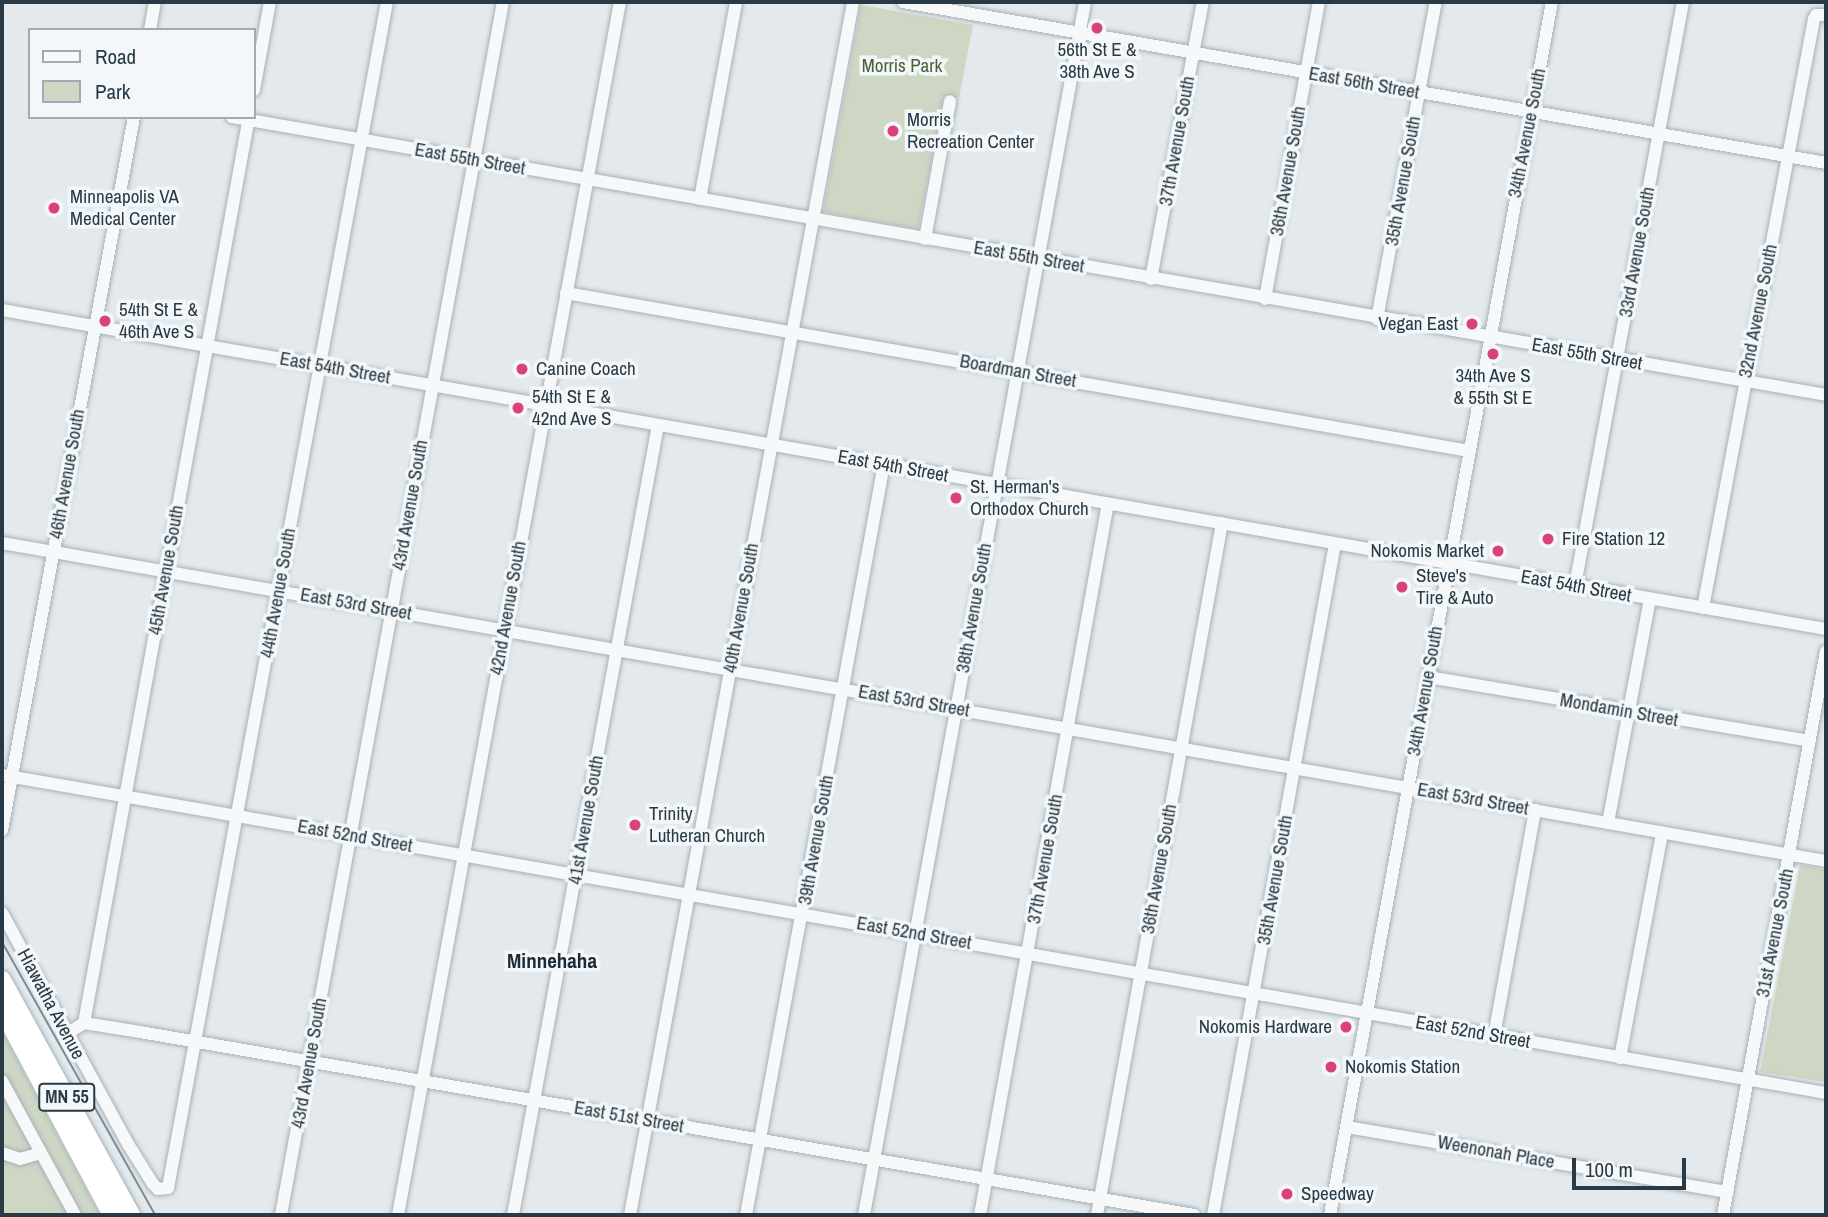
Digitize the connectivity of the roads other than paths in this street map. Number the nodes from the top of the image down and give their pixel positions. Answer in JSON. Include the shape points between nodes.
{"nodes":[{"id":1,"x":155,"y":2,"type":"edge"},
{"id":2,"x":270,"y":2,"type":"edge"},
{"id":3,"x":387,"y":2,"type":"edge"},
{"id":4,"x":503,"y":2,"type":"edge"},
{"id":5,"x":620,"y":2,"type":"edge"},
{"id":6,"x":736,"y":2,"type":"edge"},
{"id":7,"x":853,"y":2,"type":"edge"},
{"id":8,"x":902,"y":2,"type":"edge"},
{"id":9,"x":1085,"y":2,"type":"edge"},
{"id":10,"x":1203,"y":2,"type":"edge"},
{"id":11,"x":1319,"y":2,"type":"edge"},
{"id":12,"x":1436,"y":2,"type":"edge"},
{"id":13,"x":1552,"y":2,"type":"edge"},
{"id":14,"x":1683,"y":2,"type":"edge"},
{"id":15,"x":968,"y":7,"type":"edge"},
{"id":16,"x":1821,"y":15,"type":"edge"},
{"id":17,"x":150,"y":28,"type":"edge"},
{"id":18,"x":1079,"y":33,"type":"junction"},
{"id":19,"x":1193,"y":53,"type":"junction"},
{"id":20,"x":1306,"y":73,"type":"junction"},
{"id":21,"x":256,"y":79,"type":"edge"},
{"id":22,"x":1419,"y":92,"type":"junction"},
{"id":23,"x":950,"y":101,"type":"dead end"},
{"id":24,"x":1531,"y":112,"type":"junction"},
{"id":25,"x":134,"y":119,"type":"edge"},
{"id":26,"x":249,"y":119,"type":"edge"},
{"id":27,"x":1659,"y":134,"type":"junction"},
{"id":28,"x":361,"y":140,"type":"junction"},
{"id":29,"x":1787,"y":156,"type":"junction"},
{"id":30,"x":474,"y":160,"type":"junction"},
{"id":31,"x":1826,"y":163,"type":"edge"},
{"id":32,"x":587,"y":179,"type":"junction"},
{"id":33,"x":700,"y":199,"type":"junction"},
{"id":34,"x":812,"y":219,"type":"junction"},
{"id":35,"x":925,"y":239,"type":"junction"},
{"id":36,"x":1039,"y":259,"type":"junction"},
{"id":37,"x":1151,"y":279,"type":"junction"},
{"id":38,"x":566,"y":293,"type":"junction"},
{"id":39,"x":1265,"y":299,"type":"junction"},
{"id":40,"x":2,"y":310,"type":"edge"},
{"id":41,"x":1377,"y":319,"type":"junction"},
{"id":42,"x":94,"y":326,"type":"junction"},
{"id":43,"x":791,"y":331,"type":"junction"},
{"id":44,"x":1489,"y":338,"type":"junction"},
{"id":45,"x":207,"y":346,"type":"junction"},
{"id":46,"x":1618,"y":359,"type":"junction"},
{"id":47,"x":320,"y":366,"type":"junction"},
{"id":48,"x":1017,"y":371,"type":"junction"},
{"id":49,"x":1745,"y":381,"type":"junction"},
{"id":50,"x":432,"y":385,"type":"junction"},
{"id":51,"x":1826,"y":395,"type":"edge"},
{"id":52,"x":545,"y":405,"type":"junction"},
{"id":53,"x":658,"y":425,"type":"junction"},
{"id":54,"x":771,"y":444,"type":"junction"},
{"id":55,"x":1469,"y":452,"type":"junction"},
{"id":56,"x":884,"y":464,"type":"junction"},
{"id":57,"x":996,"y":484,"type":"junction"},
{"id":58,"x":1108,"y":503,"type":"junction"},
{"id":59,"x":1222,"y":523,"type":"junction"},
{"id":60,"x":2,"y":543,"type":"edge"},
{"id":61,"x":1335,"y":544,"type":"junction"},
{"id":62,"x":53,"y":552,"type":"junction"},
{"id":63,"x":1449,"y":564,"type":"junction"},
{"id":64,"x":166,"y":571,"type":"junction"},
{"id":65,"x":1576,"y":586,"type":"junction"},
{"id":66,"x":279,"y":590,"type":"junction"},
{"id":67,"x":1650,"y":599,"type":"junction"},
{"id":68,"x":1703,"y":608,"type":"junction"},
{"id":69,"x":391,"y":610,"type":"junction"},
{"id":70,"x":1826,"y":629,"type":"edge"},
{"id":71,"x":504,"y":630,"type":"junction"},
{"id":72,"x":617,"y":649,"type":"junction"},
{"id":73,"x":1826,"y":652,"type":"edge"},
{"id":74,"x":730,"y":669,"type":"junction"},
{"id":75,"x":1428,"y":677,"type":"junction"},
{"id":76,"x":843,"y":689,"type":"junction"},
{"id":77,"x":956,"y":708,"type":"junction"},
{"id":78,"x":1629,"y":712,"type":"junction"},
{"id":79,"x":1069,"y":728,"type":"junction"},
{"id":80,"x":1810,"y":741,"type":"junction"},
{"id":81,"x":1181,"y":749,"type":"junction"},
{"id":82,"x":1294,"y":769,"type":"junction"},
{"id":83,"x":7,"y":776,"type":"edge"},
{"id":84,"x":1407,"y":788,"type":"junction"},
{"id":85,"x":124,"y":796,"type":"junction"},
{"id":86,"x":1535,"y":810,"type":"junction"},
{"id":87,"x":237,"y":816,"type":"junction"},
{"id":88,"x":1608,"y":823,"type":"junction"},
{"id":89,"x":2,"y":830,"type":"edge"},
{"id":90,"x":1662,"y":833,"type":"junction"},
{"id":91,"x":350,"y":835,"type":"junction"},
{"id":92,"x":463,"y":855,"type":"junction"},
{"id":93,"x":1790,"y":855,"type":"junction"},
{"id":94,"x":1826,"y":861,"type":"edge"},
{"id":95,"x":576,"y":875,"type":"junction"},
{"id":96,"x":689,"y":894,"type":"junction"},
{"id":97,"x":2,"y":913,"type":"edge"},
{"id":98,"x":802,"y":914,"type":"junction"},
{"id":99,"x":915,"y":933,"type":"junction"},
{"id":100,"x":1028,"y":953,"type":"junction"},
{"id":101,"x":1140,"y":973,"type":"junction"},
{"id":102,"x":2,"y":980,"type":"edge"},
{"id":103,"x":1254,"y":993,"type":"junction"},
{"id":104,"x":2,"y":1009,"type":"edge"},
{"id":105,"x":1366,"y":1013,"type":"junction"},
{"id":106,"x":84,"y":1023,"type":"junction"},
{"id":107,"x":66,"y":1034,"type":"junction"},
{"id":108,"x":1494,"y":1036,"type":"junction"},
{"id":109,"x":196,"y":1042,"type":"junction"},
{"id":110,"x":1620,"y":1058,"type":"junction"},
{"id":111,"x":309,"y":1062,"type":"junction"},
{"id":112,"x":1748,"y":1079,"type":"junction"},
{"id":113,"x":2,"y":1081,"type":"edge"},
{"id":114,"x":422,"y":1081,"type":"junction"},
{"id":115,"x":1826,"y":1093,"type":"edge"},
{"id":116,"x":535,"y":1100,"type":"junction"},
{"id":117,"x":7,"y":1103,"type":"edge"},
{"id":118,"x":648,"y":1120,"type":"junction"},
{"id":119,"x":1347,"y":1127,"type":"junction"},
{"id":120,"x":760,"y":1140,"type":"junction"},
{"id":121,"x":2,"y":1153,"type":"edge"},
{"id":122,"x":41,"y":1153,"type":"junction"},
{"id":123,"x":874,"y":1160,"type":"junction"},
{"id":124,"x":986,"y":1179,"type":"junction"},
{"id":125,"x":170,"y":1184,"type":"joint"},
{"id":126,"x":1727,"y":1192,"type":"junction"},
{"id":127,"x":1100,"y":1199,"type":"junction"},
{"id":128,"x":75,"y":1215,"type":"edge"},
{"id":129,"x":113,"y":1215,"type":"edge"},
{"id":130,"x":131,"y":1215,"type":"edge"},
{"id":131,"x":281,"y":1215,"type":"edge"},
{"id":132,"x":398,"y":1215,"type":"edge"},
{"id":133,"x":513,"y":1215,"type":"edge"},
{"id":134,"x":630,"y":1215,"type":"edge"},
{"id":135,"x":746,"y":1215,"type":"edge"},
{"id":136,"x":864,"y":1215,"type":"edge"},
{"id":137,"x":980,"y":1215,"type":"edge"},
{"id":138,"x":1097,"y":1215,"type":"edge"},
{"id":139,"x":1194,"y":1215,"type":"edge"},
{"id":140,"x":1213,"y":1215,"type":"edge"},
{"id":141,"x":1330,"y":1215,"type":"edge"},
{"id":142,"x":1723,"y":1215,"type":"edge"}],
"edges":[{"from":1,"to":17,"type":"street"},
{"from":2,"to":21,"type":"street"},
{"from":3,"to":28,"type":"street","name":"44th Avenue South"},
{"from":4,"to":30,"type":"street","name":"43rd Avenue South"},
{"from":5,"to":32,"type":"street","name":"42nd Avenue South"},
{"from":6,"to":33,"type":"street"},
{"from":7,"to":34,"type":"street","name":"40th Avenue South"},
{"from":8,"to":15,"type":"street","name":"East 56th Street"},
{"from":9,"to":18,"type":"street","name":"38th Avenue South"},
{"from":10,"to":19,"type":"street","name":"37th Avenue South"},
{"from":11,"to":20,"type":"street","name":"36th Avenue South"},
{"from":12,"to":22,"type":"street","name":"35th Avenue South"},
{"from":13,"to":24,"type":"street","name":"34th Avenue South"},
{"from":14,"to":27,"type":"street","name":"33rd Avenue South"},
{"from":15,"to":18,"type":"street","name":"East 56th Street"},
{"from":16,"to":29,"type":"street","name":"32nd Avenue South"},
{"from":18,"to":19,"type":"street","name":"East 56th Street"},
{"from":18,"to":36,"type":"street","name":"38th Avenue South"},
{"from":19,"to":20,"type":"street","name":"East 56th Street"},
{"from":19,"to":37,"type":"street","name":"37th Avenue South"},
{"from":20,"to":22,"type":"street","name":"East 56th Street"},
{"from":20,"to":39,"type":"street","name":"36th Avenue South"},
{"from":22,"to":24,"type":"street","name":"East 56th Street"},
{"from":22,"to":41,"type":"street","name":"35th Avenue South"},
{"from":23,"to":35,"type":"street"},
{"from":24,"to":27,"type":"street","name":"East 56th Street"},
{"from":24,"to":44,"type":"street","name":"34th Avenue South"},
{"from":25,"to":42,"type":"street","name":"46th Avenue South"},
{"from":26,"to":28,"type":"street","name":"East 55th Street"},
{"from":26,"to":45,"type":"street","name":"45th Avenue South"},
{"from":27,"to":29,"type":"street","name":"East 56th Street"},
{"from":27,"to":46,"type":"street","name":"33rd Avenue South"},
{"from":28,"to":30,"type":"street","name":"East 55th Street"},
{"from":28,"to":47,"type":"street","name":"44th Avenue South"},
{"from":29,"to":31,"type":"street","name":"East 56th Street"},
{"from":29,"to":49,"type":"street","name":"32nd Avenue South"},
{"from":30,"to":32,"type":"street","name":"East 55th Street"},
{"from":30,"to":50,"type":"street","name":"43rd Avenue South"},
{"from":32,"to":33,"type":"street","name":"East 55th Street"},
{"from":32,"to":38,"type":"street","name":"42nd Avenue South"},
{"from":33,"to":34,"type":"street","name":"East 55th Street"},
{"from":34,"to":35,"type":"street","name":"East 55th Street"},
{"from":34,"to":43,"type":"street","name":"40th Avenue South"},
{"from":35,"to":36,"type":"street","name":"East 55th Street"},
{"from":36,"to":37,"type":"street","name":"East 55th Street"},
{"from":36,"to":48,"type":"street","name":"38th Avenue South"},
{"from":37,"to":39,"type":"street","name":"East 55th Street"},
{"from":38,"to":43,"type":"street","name":"Boardman Street"},
{"from":38,"to":52,"type":"street","name":"42nd Avenue South"},
{"from":39,"to":41,"type":"street","name":"East 55th Street"},
{"from":40,"to":42,"type":"street","name":"East 54th Street"},
{"from":41,"to":44,"type":"street","name":"East 55th Street"},
{"from":42,"to":45,"type":"street","name":"East 54th Street"},
{"from":42,"to":62,"type":"street","name":"46th Avenue South"},
{"from":43,"to":48,"type":"street","name":"Boardman Street"},
{"from":43,"to":54,"type":"street","name":"40th Avenue South"},
{"from":44,"to":46,"type":"street","name":"East 55th Street"},
{"from":44,"to":55,"type":"street","name":"34th Avenue South"},
{"from":45,"to":47,"type":"street","name":"East 54th Street"},
{"from":45,"to":64,"type":"street","name":"45th Avenue South"},
{"from":46,"to":49,"type":"street","name":"East 55th Street"},
{"from":46,"to":65,"type":"street","name":"33rd Avenue South"},
{"from":47,"to":50,"type":"street","name":"East 54th Street"},
{"from":47,"to":66,"type":"street","name":"44th Avenue South"},
{"from":48,"to":55,"type":"street","name":"Boardman Street"},
{"from":48,"to":57,"type":"street","name":"38th Avenue South"},
{"from":49,"to":51,"type":"street","name":"East 55th Street"},
{"from":49,"to":68,"type":"street","name":"32nd Avenue South"},
{"from":50,"to":52,"type":"street","name":"East 54th Street"},
{"from":50,"to":69,"type":"street","name":"43rd Avenue South"},
{"from":52,"to":53,"type":"street","name":"East 54th Street"},
{"from":52,"to":71,"type":"street","name":"42nd Avenue South"},
{"from":53,"to":54,"type":"street","name":"East 54th Street"},
{"from":53,"to":72,"type":"street","name":"41st Avenue South"},
{"from":54,"to":56,"type":"street","name":"East 54th Street"},
{"from":54,"to":74,"type":"street","name":"40th Avenue South"},
{"from":55,"to":63,"type":"street","name":"34th Avenue South"},
{"from":56,"to":57,"type":"street","name":"East 54th Street"},
{"from":56,"to":76,"type":"street","name":"39th Avenue South"},
{"from":57,"to":58,"type":"street","name":"East 54th Street"},
{"from":57,"to":77,"type":"street","name":"38th Avenue South"},
{"from":58,"to":59,"type":"street","name":"East 54th Street"},
{"from":58,"to":79,"type":"street","name":"37th Avenue South"},
{"from":59,"to":61,"type":"street","name":"East 54th Street"},
{"from":59,"to":81,"type":"street","name":"36th Avenue South"},
{"from":60,"to":62,"type":"street","name":"East 53rd Street"},
{"from":61,"to":63,"type":"street","name":"East 54th Street"},
{"from":61,"to":82,"type":"street","name":"35th Avenue South"},
{"from":62,"to":64,"type":"street","name":"East 53rd Street"},
{"from":62,"to":83,"type":"street","name":"46th Avenue South"},
{"from":63,"to":65,"type":"street","name":"East 54th Street"},
{"from":63,"to":75,"type":"street","name":"34th Avenue South"},
{"from":64,"to":66,"type":"street","name":"East 53rd Street"},
{"from":64,"to":85,"type":"street","name":"45th Avenue South"},
{"from":65,"to":67,"type":"street","name":"East 54th Street"},
{"from":66,"to":69,"type":"street","name":"East 53rd Street"},
{"from":66,"to":87,"type":"street","name":"44th Avenue South"},
{"from":67,"to":68,"type":"street","name":"East 54th Street"},
{"from":67,"to":78,"type":"street"},
{"from":68,"to":70,"type":"street","name":"East 54th Street"},
{"from":69,"to":71,"type":"street","name":"East 53rd Street"},
{"from":69,"to":91,"type":"street","name":"43rd Avenue South"},
{"from":71,"to":72,"type":"street","name":"East 53rd Street"},
{"from":71,"to":92,"type":"street","name":"42nd Avenue South"},
{"from":72,"to":74,"type":"street","name":"East 53rd Street"},
{"from":72,"to":95,"type":"street","name":"41st Avenue South"},
{"from":73,"to":80,"type":"street","name":"31st Avenue South"},
{"from":74,"to":76,"type":"street","name":"East 53rd Street"},
{"from":74,"to":96,"type":"street","name":"40th Avenue South"},
{"from":75,"to":78,"type":"street","name":"Mondamin Street"},
{"from":75,"to":84,"type":"street","name":"34th Avenue South"},
{"from":76,"to":77,"type":"street","name":"East 53rd Street"},
{"from":76,"to":98,"type":"street","name":"39th Avenue South"},
{"from":77,"to":79,"type":"street","name":"East 53rd Street"},
{"from":77,"to":99,"type":"street","name":"38th Avenue South"},
{"from":78,"to":80,"type":"street","name":"Mondamin Street"},
{"from":78,"to":88,"type":"street"},
{"from":79,"to":81,"type":"street","name":"East 53rd Street"},
{"from":79,"to":100,"type":"street","name":"37th Avenue South"},
{"from":80,"to":93,"type":"street","name":"31st Avenue South"},
{"from":81,"to":82,"type":"street","name":"East 53rd Street"},
{"from":81,"to":101,"type":"street","name":"36th Avenue South"},
{"from":82,"to":84,"type":"street","name":"East 53rd Street"},
{"from":82,"to":103,"type":"street","name":"35th Avenue South"},
{"from":83,"to":85,"type":"street","name":"East 52nd Street"},
{"from":83,"to":89,"type":"street","name":"46th Avenue South"},
{"from":84,"to":86,"type":"street","name":"East 53rd Street"},
{"from":84,"to":105,"type":"street","name":"34th Avenue South"},
{"from":85,"to":87,"type":"street","name":"East 52nd Street"},
{"from":85,"to":106,"type":"street","name":"45th Avenue South"},
{"from":86,"to":88,"type":"street","name":"East 53rd Street"},
{"from":86,"to":108,"type":"street"},
{"from":87,"to":91,"type":"street","name":"East 52nd Street"},
{"from":87,"to":109,"type":"street","name":"44th Avenue South"},
{"from":88,"to":90,"type":"street","name":"East 53rd Street"},
{"from":90,"to":93,"type":"street","name":"East 53rd Street"},
{"from":90,"to":110,"type":"street"},
{"from":91,"to":92,"type":"street","name":"East 52nd Street"},
{"from":91,"to":111,"type":"street","name":"43rd Avenue South"},
{"from":92,"to":95,"type":"street","name":"East 52nd Street"},
{"from":92,"to":114,"type":"street","name":"42nd Avenue South"},
{"from":93,"to":94,"type":"street","name":"East 53rd Street"},
{"from":93,"to":112,"type":"street","name":"31st Avenue South"},
{"from":95,"to":96,"type":"street","name":"East 52nd Street"},
{"from":95,"to":116,"type":"street","name":"41st Avenue South"},
{"from":96,"to":98,"type":"street","name":"East 52nd Street"},
{"from":96,"to":118,"type":"street","name":"40th Avenue South"},
{"from":97,"to":107,"type":"street","name":"Hiawatha Avenue"},
{"from":98,"to":99,"type":"street","name":"East 52nd Street"},
{"from":98,"to":120,"type":"street","name":"39th Avenue South"},
{"from":99,"to":100,"type":"street","name":"East 52nd Street"},
{"from":99,"to":123,"type":"street","name":"38th Avenue South"},
{"from":100,"to":101,"type":"street","name":"East 52nd Street"},
{"from":100,"to":124,"type":"street","name":"37th Avenue South"},
{"from":101,"to":103,"type":"street","name":"East 52nd Street"},
{"from":101,"to":127,"type":"street","name":"36th Avenue South"},
{"from":102,"to":130,"type":"highway","name":"Hiawatha Avenue","number":"MN 55"},
{"from":103,"to":105,"type":"street","name":"East 52nd Street"},
{"from":103,"to":140,"type":"street","name":"35th Avenue South"},
{"from":104,"to":129,"type":"highway","number":"MN 55"},
{"from":105,"to":108,"type":"street","name":"East 52nd Street"},
{"from":105,"to":119,"type":"street","name":"34th Avenue South"},
{"from":106,"to":107,"type":"street"},
{"from":106,"to":109,"type":"street","name":"East 51st Street"},
{"from":107,"to":125,"type":"street","name":"Hiawatha Avenue","via":[[153,1184],[163,1190]]},
{"from":108,"to":110,"type":"street","name":"East 52nd Street"},
{"from":109,"to":111,"type":"street","name":"East 51st Street"},
{"from":109,"to":125,"type":"street","name":"44th Avenue South"},
{"from":110,"to":112,"type":"street","name":"East 52nd Street"},
{"from":111,"to":114,"type":"street","name":"East 51st Street"},
{"from":111,"to":131,"type":"street","name":"43rd Avenue South"},
{"from":112,"to":115,"type":"street","name":"East 52nd Street"},
{"from":112,"to":126,"type":"street","name":"31st Avenue South"},
{"from":113,"to":117,"type":"street"},
{"from":114,"to":116,"type":"street","name":"East 51st Street"},
{"from":114,"to":132,"type":"street","name":"42nd Avenue South"},
{"from":116,"to":118,"type":"street","name":"East 51st Street"},
{"from":116,"to":133,"type":"street","name":"41st Avenue South"},
{"from":117,"to":122,"type":"street"},
{"from":118,"to":120,"type":"street","name":"East 51st Street"},
{"from":118,"to":134,"type":"street","name":"40th Avenue South"},
{"from":119,"to":126,"type":"street","name":"Weenonah Place"},
{"from":119,"to":141,"type":"street","name":"34th Avenue South"},
{"from":120,"to":123,"type":"street","name":"East 51st Street"},
{"from":120,"to":135,"type":"street","name":"39th Avenue South"},
{"from":121,"to":122,"type":"street","via":[[20,1158]]},
{"from":122,"to":128,"type":"street"},
{"from":123,"to":124,"type":"street","name":"East 51st Street"},
{"from":123,"to":136,"type":"street","name":"38th Avenue South"},
{"from":124,"to":127,"type":"street","name":"East 51st Street"},
{"from":124,"to":137,"type":"street","name":"37th Avenue South"},
{"from":126,"to":142,"type":"street","name":"31st Avenue South"},
{"from":127,"to":138,"type":"street","name":"36th Avenue South"},
{"from":127,"to":139,"type":"street","name":"East 51st Street"}]}
